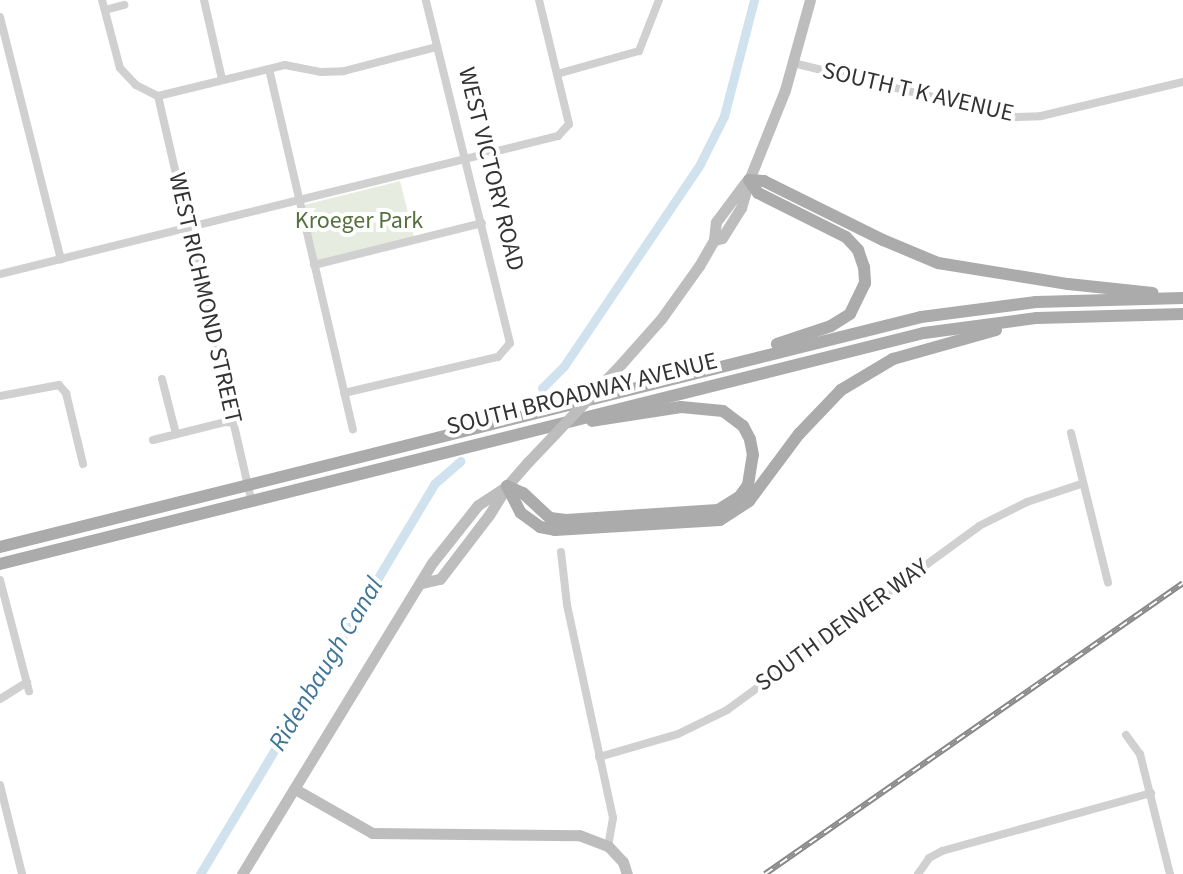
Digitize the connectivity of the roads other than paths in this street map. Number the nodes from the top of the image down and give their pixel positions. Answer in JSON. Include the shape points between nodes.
{"nodes":[{"id":1,"x":204,"y":0,"type":"edge"},
{"id":2,"x":426,"y":0,"type":"edge"},
{"id":3,"x":539,"y":0,"type":"edge"},
{"id":4,"x":659,"y":0,"type":"edge"},
{"id":5,"x":810,"y":0,"type":"edge"},
{"id":6,"x":104,"y":5,"type":"edge"},
{"id":7,"x":124,"y":5,"type":"dead end"},
{"id":8,"x":0,"y":17,"type":"edge"},
{"id":9,"x":437,"y":47,"type":"junction"},
{"id":10,"x":793,"y":63,"type":"junction"},
{"id":11,"x":269,"y":69,"type":"junction"},
{"id":12,"x":557,"y":74,"type":"junction"},
{"id":13,"x":222,"y":79,"type":"junction"},
{"id":14,"x":1183,"y":82,"type":"edge"},
{"id":15,"x":158,"y":96,"type":"junction"},
{"id":16,"x":466,"y":159,"type":"junction"},
{"id":17,"x":749,"y":180,"type":"junction"},
{"id":18,"x":299,"y":200,"type":"junction"},
{"id":19,"x":482,"y":223,"type":"junction"},
{"id":20,"x":189,"y":228,"type":"junction"},
{"id":21,"x":61,"y":259,"type":"junction"},
{"id":22,"x":314,"y":265,"type":"junction"},
{"id":23,"x":0,"y":274,"type":"edge"},
{"id":24,"x":1179,"y":298,"type":"edge"},
{"id":25,"x":1183,"y":314,"type":"edge"},
{"id":26,"x":1037,"y":318,"type":"junction"},
{"id":27,"x":738,"y":361,"type":"junction"},
{"id":28,"x":162,"y":379,"type":"dead end"},
{"id":29,"x":344,"y":393,"type":"junction"},
{"id":30,"x":0,"y":396,"type":"edge"},
{"id":31,"x":235,"y":423,"type":"junction"},
{"id":32,"x":353,"y":429,"type":"dead end"},
{"id":33,"x":526,"y":431,"type":"junction"},
{"id":34,"x":1071,"y":433,"type":"dead end"},
{"id":35,"x":176,"y":434,"type":"junction"},
{"id":36,"x":153,"y":440,"type":"dead end"},
{"id":37,"x":83,"y":464,"type":"dead end"},
{"id":38,"x":247,"y":484,"type":"junction"},
{"id":39,"x":1081,"y":484,"type":"junction"},
{"id":40,"x":507,"y":486,"type":"junction"},
{"id":41,"x":251,"y":499,"type":"junction"},
{"id":42,"x":0,"y":547,"type":"edge"},
{"id":43,"x":561,"y":552,"type":"dead end"},
{"id":44,"x":0,"y":564,"type":"edge"},
{"id":45,"x":0,"y":580,"type":"edge"},
{"id":46,"x":1108,"y":582,"type":"dead end"},
{"id":47,"x":0,"y":699,"type":"edge"},
{"id":48,"x":1126,"y":735,"type":"dead end"},
{"id":49,"x":599,"y":757,"type":"junction"},
{"id":50,"x":0,"y":785,"type":"edge"},
{"id":51,"x":295,"y":789,"type":"junction"},
{"id":52,"x":1151,"y":793,"type":"junction"},
{"id":53,"x":4,"y":820,"type":"edge"},
{"id":54,"x":608,"y":846,"type":"junction"},
{"id":55,"x":919,"y":871,"type":"edge"},
{"id":56,"x":22,"y":874,"type":"edge"},
{"id":57,"x":242,"y":874,"type":"edge"},
{"id":58,"x":627,"y":874,"type":"edge"},
{"id":59,"x":1170,"y":874,"type":"edge"}],
"edges":[{"from":1,"to":13,"type":"street"},
{"from":2,"to":9,"type":"street","name":"WEST VICTORY ROAD"},
{"from":3,"to":12,"type":"street"},
{"from":4,"to":12,"type":"street","via":[[639,51]]},
{"from":5,"to":10,"type":"main road"},
{"from":6,"to":7,"type":"street"},
{"from":6,"to":15,"type":"street","via":[[120,68],[136,85]]},
{"from":8,"to":21,"type":"street"},
{"from":9,"to":11,"type":"street","via":[[344,71],[285,65]]},
{"from":9,"to":16,"type":"street","name":"WEST VICTORY ROAD"},
{"from":10,"to":14,"type":"street","name":"SOUTH T K AVENUE","via":[[1017,117]]},
{"from":10,"to":17,"type":"main road"},
{"from":11,"to":13,"type":"street"},
{"from":11,"to":18,"type":"street"},
{"from":12,"to":16,"type":"street","via":[[569,124],[565,132]]},
{"from":13,"to":15,"type":"street"},
{"from":15,"to":20,"type":"street","name":"WEST RICHMOND STREET"},
{"from":16,"to":18,"type":"street"},
{"from":16,"to":19,"type":"street","name":"WEST VICTORY ROAD"},
{"from":17,"to":24,"type":"main road","via":[[764,181],[938,263]]},
{"from":17,"to":27,"type":"main road","via":[[758,193],[846,237],[858,250],[865,283],[850,314],[831,326]]},
{"from":17,"to":40,"type":"main road","bridge":true,"via":[[729,201],[716,222],[714,240],[661,319]]},
{"from":18,"to":20,"type":"street"},
{"from":18,"to":22,"type":"street"},
{"from":19,"to":22,"type":"street"},
{"from":19,"to":29,"type":"street","name":"WEST VICTORY ROAD","via":[[511,337],[508,349],[498,357]]},
{"from":20,"to":21,"type":"street"},
{"from":20,"to":31,"type":"street","name":"WEST RICHMOND STREET"},
{"from":21,"to":23,"type":"street"},
{"from":22,"to":29,"type":"street"},
{"from":24,"to":27,"type":"main road","name":"SOUTH BROADWAY AVENUE","via":[[1036,302],[921,317]]},
{"from":25,"to":26,"type":"main road","name":"SOUTH BROADWAY AVENUE"},
{"from":26,"to":33,"type":"main road","name":"SOUTH BROADWAY AVENUE","via":[[924,333]]},
{"from":26,"to":40,"type":"main road","via":[[893,359],[841,390],[799,434],[749,501],[720,520],[555,530],[540,527],[521,513]]},
{"from":27,"to":38,"type":"main road","name":"SOUTH BROADWAY AVENUE"},
{"from":28,"to":35,"type":"street"},
{"from":29,"to":32,"type":"street"},
{"from":30,"to":37,"type":"street","via":[[59,385],[66,393]]},
{"from":31,"to":35,"type":"street"},
{"from":31,"to":38,"type":"street","name":"WEST RICHMOND STREET"},
{"from":33,"to":40,"type":"main road","via":[[712,407],[743,426],[752,470],[748,485],[730,504],[689,514],[557,520]]},
{"from":33,"to":41,"type":"main road","name":"SOUTH BROADWAY AVENUE"},
{"from":34,"to":39,"type":"street"},
{"from":35,"to":36,"type":"street"},
{"from":38,"to":41,"type":"street","name":"WEST RICHMOND STREET"},
{"from":38,"to":42,"type":"main road","name":"SOUTH BROADWAY AVENUE"},
{"from":39,"to":46,"type":"street"},
{"from":39,"to":49,"type":"street","name":"SOUTH DENVER WAY","via":[[979,526],[727,710],[678,734]]},
{"from":40,"to":51,"type":"main road","via":[[478,505],[432,563]]},
{"from":41,"to":44,"type":"main road","name":"SOUTH BROADWAY AVENUE"},
{"from":43,"to":49,"type":"street"},
{"from":45,"to":47,"type":"street","via":[[28,686]]},
{"from":48,"to":52,"type":"street","via":[[1140,754]]},
{"from":49,"to":54,"type":"street","via":[[613,818]]},
{"from":50,"to":53,"type":"street"},
{"from":51,"to":54,"type":"main road","via":[[372,833],[579,835]]},
{"from":51,"to":57,"type":"main road"},
{"from":52,"to":55,"type":"street","via":[[942,851]]},
{"from":52,"to":59,"type":"street"},
{"from":53,"to":56,"type":"street"},
{"from":54,"to":58,"type":"main road"}]}
